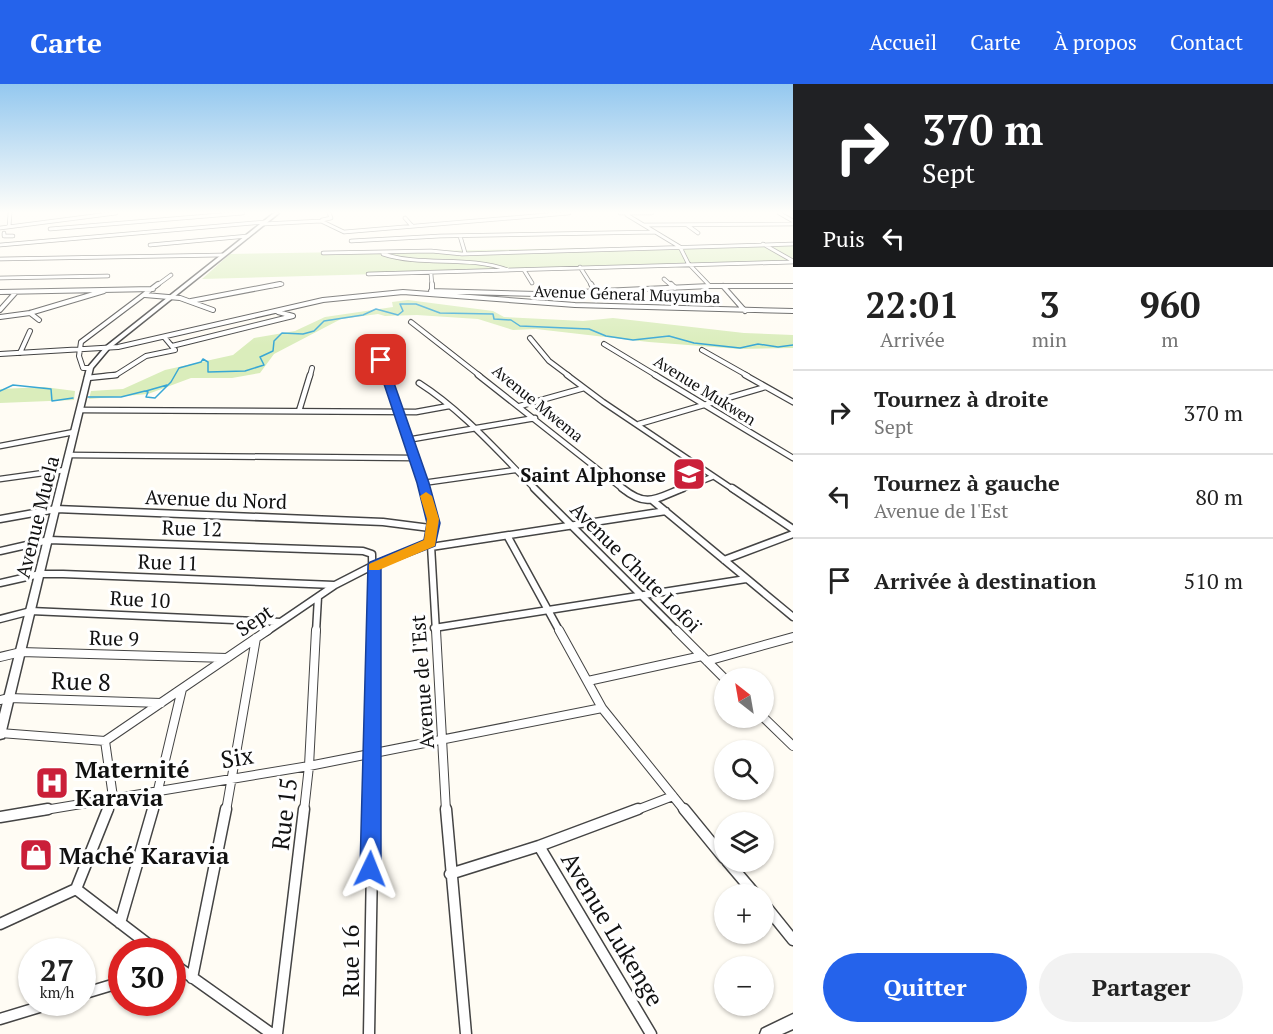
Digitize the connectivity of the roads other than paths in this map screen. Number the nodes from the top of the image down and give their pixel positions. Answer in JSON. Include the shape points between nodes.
{"nodes":[{"id":1,"x":118,"y":257,"type":"edge"},
{"id":2,"x":219,"y":257,"type":"edge"},
{"id":3,"x":393,"y":257,"type":"edge"},
{"id":4,"x":684,"y":257,"type":"edge"},
{"id":5,"x":0,"y":260,"type":"edge"},
{"id":6,"x":793,"y":262,"type":"edge"},
{"id":7,"x":687,"y":263,"type":"junction"},
{"id":8,"x":580,"y":267,"type":"junction"},
{"id":9,"x":524,"y":270,"type":"junction"},
{"id":10,"x":508,"y":271,"type":"junction"},
{"id":11,"x":368,"y":274,"type":"dead end"},
{"id":12,"x":431,"y":274,"type":"junction"},
{"id":13,"x":171,"y":275,"type":"dead end"},
{"id":14,"x":108,"y":276,"type":"dead end"},
{"id":15,"x":0,"y":278,"type":"edge"},
{"id":16,"x":664,"y":279,"type":"dead end"},
{"id":17,"x":532,"y":283,"type":"dead end"},
{"id":18,"x":282,"y":284,"type":"dead end"},
{"id":19,"x":710,"y":286,"type":"junction"},
{"id":20,"x":723,"y":286,"type":"junction"},
{"id":21,"x":793,"y":286,"type":"edge"},
{"id":22,"x":675,"y":288,"type":"junction"},
{"id":23,"x":110,"y":289,"type":"junction"},
{"id":24,"x":153,"y":289,"type":"junction"},
{"id":25,"x":432,"y":291,"type":"junction"},
{"id":26,"x":595,"y":291,"type":"junction"},
{"id":27,"x":0,"y":292,"type":"edge"},
{"id":28,"x":16,"y":292,"type":"junction"},
{"id":29,"x":426,"y":292,"type":"junction"},
{"id":30,"x":490,"y":292,"type":"junction"},
{"id":31,"x":145,"y":295,"type":"junction"},
{"id":32,"x":171,"y":297,"type":"junction"},
{"id":33,"x":490,"y":299,"type":"junction"},
{"id":34,"x":191,"y":301,"type":"junction"},
{"id":35,"x":0,"y":310,"type":"edge"},
{"id":36,"x":213,"y":310,"type":"dead end"},
{"id":37,"x":745,"y":311,"type":"junction"},
{"id":38,"x":793,"y":311,"type":"edge"},
{"id":39,"x":275,"y":312,"type":"junction"},
{"id":40,"x":30,"y":313,"type":"junction"},
{"id":41,"x":0,"y":317,"type":"edge"},
{"id":42,"x":39,"y":320,"type":"dead end"},
{"id":43,"x":411,"y":322,"type":"dead end"},
{"id":44,"x":30,"y":331,"type":"dead end"},
{"id":45,"x":165,"y":338,"type":"junction"},
{"id":46,"x":530,"y":338,"type":"dead end"},
{"id":47,"x":369,"y":339,"type":"dead end"},
{"id":48,"x":604,"y":344,"type":"dead end"},
{"id":49,"x":172,"y":346,"type":"junction"},
{"id":50,"x":107,"y":348,"type":"junction"},
{"id":51,"x":79,"y":349,"type":"junction"},
{"id":52,"x":702,"y":350,"type":"dead end"},
{"id":53,"x":20,"y":353,"type":"junction"},
{"id":54,"x":0,"y":354,"type":"edge"},
{"id":55,"x":90,"y":368,"type":"junction"},
{"id":56,"x":312,"y":368,"type":"dead end"},
{"id":57,"x":87,"y":378,"type":"junction"},
{"id":58,"x":419,"y":383,"type":"dead end"},
{"id":59,"x":765,"y":387,"type":"junction"},
{"id":60,"x":584,"y":388,"type":"junction"},
{"id":61,"x":793,"y":402,"type":"edge"},
{"id":62,"x":703,"y":404,"type":"junction"},
{"id":63,"x":449,"y":406,"type":"junction"},
{"id":64,"x":520,"y":406,"type":"junction"},
{"id":65,"x":80,"y":410,"type":"junction"},
{"id":66,"x":299,"y":411,"type":"junction"},
{"id":67,"x":399,"y":412,"type":"junction"},
{"id":68,"x":535,"y":418,"type":"junction"},
{"id":69,"x":639,"y":424,"type":"junction"},
{"id":70,"x":474,"y":428,"type":"junction"},
{"id":71,"x":74,"y":432,"type":"junction"},
{"id":72,"x":407,"y":440,"type":"junction"},
{"id":73,"x":0,"y":446,"type":"edge"},
{"id":74,"x":69,"y":456,"type":"junction"},
{"id":75,"x":414,"y":458,"type":"junction"},
{"id":76,"x":793,"y":458,"type":"edge"},
{"id":77,"x":65,"y":470,"type":"junction"},
{"id":78,"x":515,"y":470,"type":"junction"},
{"id":79,"x":712,"y":477,"type":"junction"},
{"id":80,"x":0,"y":479,"type":"edge"},
{"id":81,"x":423,"y":483,"type":"junction"},
{"id":82,"x":652,"y":500,"type":"junction"},
{"id":83,"x":56,"y":509,"type":"junction"},
{"id":84,"x":666,"y":511,"type":"junction"},
{"id":85,"x":0,"y":519,"type":"edge"},
{"id":86,"x":572,"y":526,"type":"junction"},
{"id":87,"x":430,"y":528,"type":"junction"},
{"id":88,"x":793,"y":529,"type":"edge"},
{"id":89,"x":793,"y":534,"type":"edge"},
{"id":90,"x":508,"y":537,"type":"junction"},
{"id":91,"x":49,"y":540,"type":"junction"},
{"id":92,"x":431,"y":545,"type":"junction"},
{"id":93,"x":0,"y":551,"type":"edge"},
{"id":94,"x":724,"y":560,"type":"junction"},
{"id":95,"x":374,"y":565,"type":"junction"},
{"id":96,"x":40,"y":574,"type":"junction"},
{"id":97,"x":746,"y":579,"type":"junction"},
{"id":98,"x":0,"y":583,"type":"edge"},
{"id":99,"x":335,"y":585,"type":"junction"},
{"id":100,"x":318,"y":597,"type":"junction"},
{"id":101,"x":641,"y":597,"type":"junction"},
{"id":102,"x":31,"y":611,"type":"junction"},
{"id":103,"x":550,"y":612,"type":"junction"},
{"id":104,"x":793,"y":617,"type":"edge"},
{"id":105,"x":0,"y":619,"type":"edge"},
{"id":106,"x":280,"y":622,"type":"junction"},
{"id":107,"x":434,"y":628,"type":"junction"},
{"id":108,"x":793,"y":637,"type":"edge"},
{"id":109,"x":256,"y":638,"type":"junction"},
{"id":110,"x":21,"y":652,"type":"junction"},
{"id":111,"x":0,"y":657,"type":"edge"},
{"id":112,"x":227,"y":658,"type":"junction"},
{"id":113,"x":704,"y":658,"type":"junction"},
{"id":114,"x":714,"y":668,"type":"edge"},
{"id":115,"x":588,"y":681,"type":"junction"},
{"id":116,"x":182,"y":688,"type":"junction"},
{"id":117,"x":9,"y":698,"type":"junction"},
{"id":118,"x":0,"y":700,"type":"edge"},
{"id":119,"x":160,"y":703,"type":"junction"},
{"id":120,"x":602,"y":708,"type":"junction"},
{"id":121,"x":774,"y":727,"type":"edge"},
{"id":122,"x":0,"y":734,"type":"edge"},
{"id":123,"x":444,"y":739,"type":"junction"},
{"id":124,"x":105,"y":741,"type":"junction"},
{"id":125,"x":793,"y":746,"type":"edge"},
{"id":126,"x":374,"y":752,"type":"junction"},
{"id":127,"x":309,"y":766,"type":"junction"},
{"id":128,"x":233,"y":777,"type":"junction"},
{"id":129,"x":159,"y":790,"type":"junction"},
{"id":130,"x":673,"y":795,"type":"junction"},
{"id":131,"x":113,"y":797,"type":"junction"},
{"id":132,"x":0,"y":817,"type":"edge"},
{"id":133,"x":714,"y":845,"type":"edge"},
{"id":134,"x":539,"y":846,"type":"junction"},
{"id":135,"x":737,"y":872,"type":"edge"},
{"id":136,"x":450,"y":874,"type":"junction"},
{"id":137,"x":747,"y":884,"type":"edge"},
{"id":138,"x":76,"y":889,"type":"junction"},
{"id":139,"x":774,"y":916,"type":"edge"},
{"id":140,"x":120,"y":923,"type":"junction"},
{"id":141,"x":0,"y":924,"type":"edge"},
{"id":142,"x":140,"y":938,"type":"edge"},
{"id":143,"x":793,"y":940,"type":"edge"},
{"id":144,"x":186,"y":974,"type":"edge"},
{"id":145,"x":192,"y":978,"type":"junction"},
{"id":146,"x":18,"y":1014,"type":"edge"},
{"id":147,"x":0,"y":1019,"type":"edge"},
{"id":148,"x":793,"y":1021,"type":"edge"},
{"id":149,"x":272,"y":1034,"type":"edge"},
{"id":150,"x":277,"y":1034,"type":"edge"},
{"id":151,"x":369,"y":1034,"type":"edge"},
{"id":152,"x":466,"y":1034,"type":"edge"},
{"id":153,"x":651,"y":1034,"type":"edge"},
{"id":154,"x":767,"y":1034,"type":"edge"}],
"edges":[{"from":1,"to":5,"type":"street"},
{"from":2,"to":32,"type":"street"},
{"from":3,"to":10,"type":"street","via":[[492,264]]},
{"from":4,"to":7,"type":"street"},
{"from":6,"to":7,"type":"street"},
{"from":7,"to":8,"type":"street"},
{"from":7,"to":19,"type":"street"},
{"from":8,"to":9,"type":"street"},
{"from":8,"to":26,"type":"street"},
{"from":9,"to":10,"type":"street"},
{"from":9,"to":17,"type":"street"},
{"from":10,"to":12,"type":"street"},
{"from":11,"to":12,"type":"street"},
{"from":12,"to":25,"type":"street"},
{"from":13,"to":24,"type":"street"},
{"from":14,"to":15,"type":"street"},
{"from":16,"to":22,"type":"street"},
{"from":18,"to":34,"type":"street"},
{"from":19,"to":20,"type":"street"},
{"from":19,"to":22,"type":"street"},
{"from":20,"to":21,"type":"street"},
{"from":20,"to":37,"type":"street"},
{"from":22,"to":26,"type":"street"},
{"from":23,"to":24,"type":"street"},
{"from":23,"to":28,"type":"street"},
{"from":23,"to":40,"type":"street"},
{"from":24,"to":31,"type":"street"},
{"from":25,"to":29,"type":"street"},
{"from":25,"to":30,"type":"street"},
{"from":26,"to":30,"type":"street"},
{"from":27,"to":28,"type":"street"},
{"from":28,"to":35,"type":"street"},
{"from":29,"to":33,"type":"street","name":"Avenue Géneral Muyumba"},
{"from":29,"to":39,"type":"street","name":"Avenue Géneral Muyumba","via":[[332,299]]},
{"from":30,"to":33,"type":"street"},
{"from":31,"to":32,"type":"street"},
{"from":31,"to":51,"type":"street","via":[[84,339]]},
{"from":32,"to":34,"type":"street"},
{"from":32,"to":50,"type":"street","name":"Avenue Muela"},
{"from":33,"to":37,"type":"street","name":"Avenue Géneral Muyumba"},
{"from":34,"to":36,"type":"street"},
{"from":37,"to":38,"type":"street","name":"Avenue Géneral Muyumba"},
{"from":39,"to":45,"type":"street","name":"Avenue Géneral Muyumba"},
{"from":39,"to":49,"type":"street","via":[[293,316]]},
{"from":40,"to":41,"type":"street"},
{"from":40,"to":42,"type":"street"},
{"from":43,"to":64,"type":"street","name":"Avenue Mwema"},
{"from":44,"to":53,"type":"street"},
{"from":45,"to":49,"type":"street"},
{"from":45,"to":50,"type":"street","name":"Avenue Géneral Muyumba"},
{"from":46,"to":60,"type":"street","via":[[543,355]]},
{"from":47,"to":67,"type":"street","name":"Avenue de l'Est","via":[[381,360]]},
{"from":48,"to":62,"type":"street","name":"Avenue Mukwen"},
{"from":49,"to":57,"type":"street","via":[[175,350],[146,356],[116,375]]},
{"from":50,"to":51,"type":"street","name":"Avenue Géneral Muyumba"},
{"from":50,"to":55,"type":"street","name":"Avenue Muela"},
{"from":51,"to":53,"type":"street","name":"Avenue Géneral Muyumba"},
{"from":51,"to":55,"type":"street","via":[[83,368]]},
{"from":52,"to":59,"type":"street"},
{"from":53,"to":54,"type":"street","name":"Avenue Géneral Muyumba"},
{"from":55,"to":57,"type":"street","name":"Avenue Muela"},
{"from":56,"to":66,"type":"street"},
{"from":57,"to":65,"type":"street","name":"Avenue Muela"},
{"from":58,"to":63,"type":"street","name":"Avenue Chute Lofoï"},
{"from":59,"to":61,"type":"street"},
{"from":59,"to":62,"type":"street"},
{"from":60,"to":64,"type":"street"},
{"from":60,"to":69,"type":"street"},
{"from":62,"to":69,"type":"street"},
{"from":62,"to":76,"type":"street","name":"Avenue Mukwen"},
{"from":63,"to":67,"type":"street"},
{"from":63,"to":70,"type":"street","name":"Avenue Chute Lofoï"},
{"from":64,"to":68,"type":"street","name":"Avenue Mwema"},
{"from":65,"to":66,"type":"street"},
{"from":65,"to":71,"type":"street","name":"Avenue Muela"},
{"from":66,"to":67,"type":"street"},
{"from":67,"to":72,"type":"street","name":"Avenue de l'Est"},
{"from":68,"to":70,"type":"street"},
{"from":68,"to":82,"type":"street","name":"Avenue Mwema","via":[[632,498]]},
{"from":69,"to":79,"type":"street"},
{"from":70,"to":72,"type":"street"},
{"from":70,"to":78,"type":"street","name":"Avenue Chute Lofoï"},
{"from":71,"to":73,"type":"street"},
{"from":71,"to":74,"type":"street","name":"Avenue Muela"},
{"from":72,"to":75,"type":"street","name":"Avenue de l'Est"},
{"from":74,"to":75,"type":"street"},
{"from":74,"to":77,"type":"street","name":"Avenue Muela"},
{"from":75,"to":81,"type":"street","name":"Avenue de l'Est"},
{"from":77,"to":80,"type":"street"},
{"from":77,"to":83,"type":"street","name":"Avenue Muela"},
{"from":78,"to":81,"type":"street"},
{"from":78,"to":86,"type":"street","name":"Avenue Chute Lofoï"},
{"from":79,"to":82,"type":"street"},
{"from":79,"to":88,"type":"street"},
{"from":81,"to":87,"type":"street","name":"Avenue de l'Est","via":[[433,519]]},
{"from":82,"to":84,"type":"street"},
{"from":83,"to":85,"type":"street","name":"Avenue du Nord"},
{"from":83,"to":87,"type":"street","name":"Avenue du Nord","via":[[383,522]]},
{"from":83,"to":91,"type":"street","name":"Avenue Muela"},
{"from":84,"to":86,"type":"street","name":"Sept"},
{"from":84,"to":94,"type":"street"},
{"from":86,"to":90,"type":"street","name":"Sept"},
{"from":86,"to":101,"type":"street","name":"Avenue Chute Lofoï"},
{"from":87,"to":92,"type":"street","name":"Avenue de l'Est"},
{"from":89,"to":94,"type":"street"},
{"from":90,"to":92,"type":"street","name":"Sept"},
{"from":90,"to":103,"type":"street"},
{"from":91,"to":93,"type":"street","name":"Rue 12"},
{"from":91,"to":95,"type":"street","name":"Rue 12","via":[[367,551],[374,556]]},
{"from":91,"to":96,"type":"street","name":"Avenue Muela"},
{"from":92,"to":95,"type":"street","name":"Sept"},
{"from":92,"to":107,"type":"street","name":"Avenue de l'Est"},
{"from":94,"to":97,"type":"street"},
{"from":95,"to":99,"type":"street","name":"Sept"},
{"from":95,"to":126,"type":"street","name":"Rue 16"},
{"from":96,"to":98,"type":"street","name":"Rue 11"},
{"from":96,"to":99,"type":"street","name":"Rue 11"},
{"from":96,"to":102,"type":"street","name":"Avenue Muela"},
{"from":97,"to":101,"type":"street"},
{"from":97,"to":104,"type":"street"},
{"from":99,"to":100,"type":"street","name":"Sept"},
{"from":100,"to":106,"type":"street","name":"Sept"},
{"from":100,"to":127,"type":"street","name":"Rue 15"},
{"from":101,"to":103,"type":"street"},
{"from":101,"to":113,"type":"street","name":"Avenue Chute Lofoï"},
{"from":102,"to":105,"type":"street","name":"Rue 10"},
{"from":102,"to":106,"type":"street","name":"Rue 10"},
{"from":102,"to":110,"type":"street","name":"Avenue Muela"},
{"from":103,"to":107,"type":"street"},
{"from":103,"to":115,"type":"street"},
{"from":106,"to":109,"type":"street","name":"Sept"},
{"from":107,"to":123,"type":"street","name":"Avenue de l'Est"},
{"from":108,"to":113,"type":"street"},
{"from":109,"to":112,"type":"street","name":"Sept"},
{"from":109,"to":128,"type":"street"},
{"from":110,"to":111,"type":"street","name":"Rue 9"},
{"from":110,"to":112,"type":"street","name":"Rue 9"},
{"from":110,"to":117,"type":"street","name":"Avenue Muela"},
{"from":112,"to":116,"type":"street","name":"Sept"},
{"from":113,"to":114,"type":"street","name":"Avenue Chute Lofoï"},
{"from":113,"to":115,"type":"street"},
{"from":115,"to":120,"type":"street"},
{"from":116,"to":119,"type":"street","name":"Sept"},
{"from":116,"to":129,"type":"street"},
{"from":117,"to":118,"type":"street","name":"Rue 8"},
{"from":117,"to":119,"type":"street","name":"Rue 8"},
{"from":117,"to":122,"type":"street","name":"Avenue Muela"},
{"from":119,"to":124,"type":"street","name":"Sept"},
{"from":120,"to":123,"type":"street","name":"Six"},
{"from":120,"to":130,"type":"street"},
{"from":121,"to":125,"type":"street"},
{"from":122,"to":124,"type":"street"},
{"from":123,"to":126,"type":"street","name":"Six"},
{"from":123,"to":136,"type":"street","name":"Avenue de l'Est"},
{"from":124,"to":131,"type":"street"},
{"from":126,"to":127,"type":"street","name":"Six"},
{"from":126,"to":151,"type":"street","name":"Rue 16"},
{"from":127,"to":128,"type":"street","name":"Six"},
{"from":127,"to":150,"type":"street","name":"Rue 15"},
{"from":128,"to":129,"type":"street","name":"Six"},
{"from":128,"to":145,"type":"street"},
{"from":129,"to":131,"type":"street","name":"Six"},
{"from":129,"to":140,"type":"street"},
{"from":130,"to":133,"type":"street"},
{"from":130,"to":134,"type":"street"},
{"from":131,"to":132,"type":"street","name":"Six"},
{"from":131,"to":138,"type":"street"},
{"from":134,"to":136,"type":"street"},
{"from":134,"to":153,"type":"street","name":"Avenue Lukenge"},
{"from":135,"to":137,"type":"street"},
{"from":136,"to":152,"type":"street","name":"Avenue de l'Est"},
{"from":138,"to":140,"type":"street"},
{"from":138,"to":141,"type":"street"},
{"from":139,"to":143,"type":"street"},
{"from":140,"to":142,"type":"street"},
{"from":144,"to":145,"type":"street"},
{"from":145,"to":149,"type":"street"},
{"from":146,"to":147,"type":"street"},
{"from":148,"to":154,"type":"street"}]}
